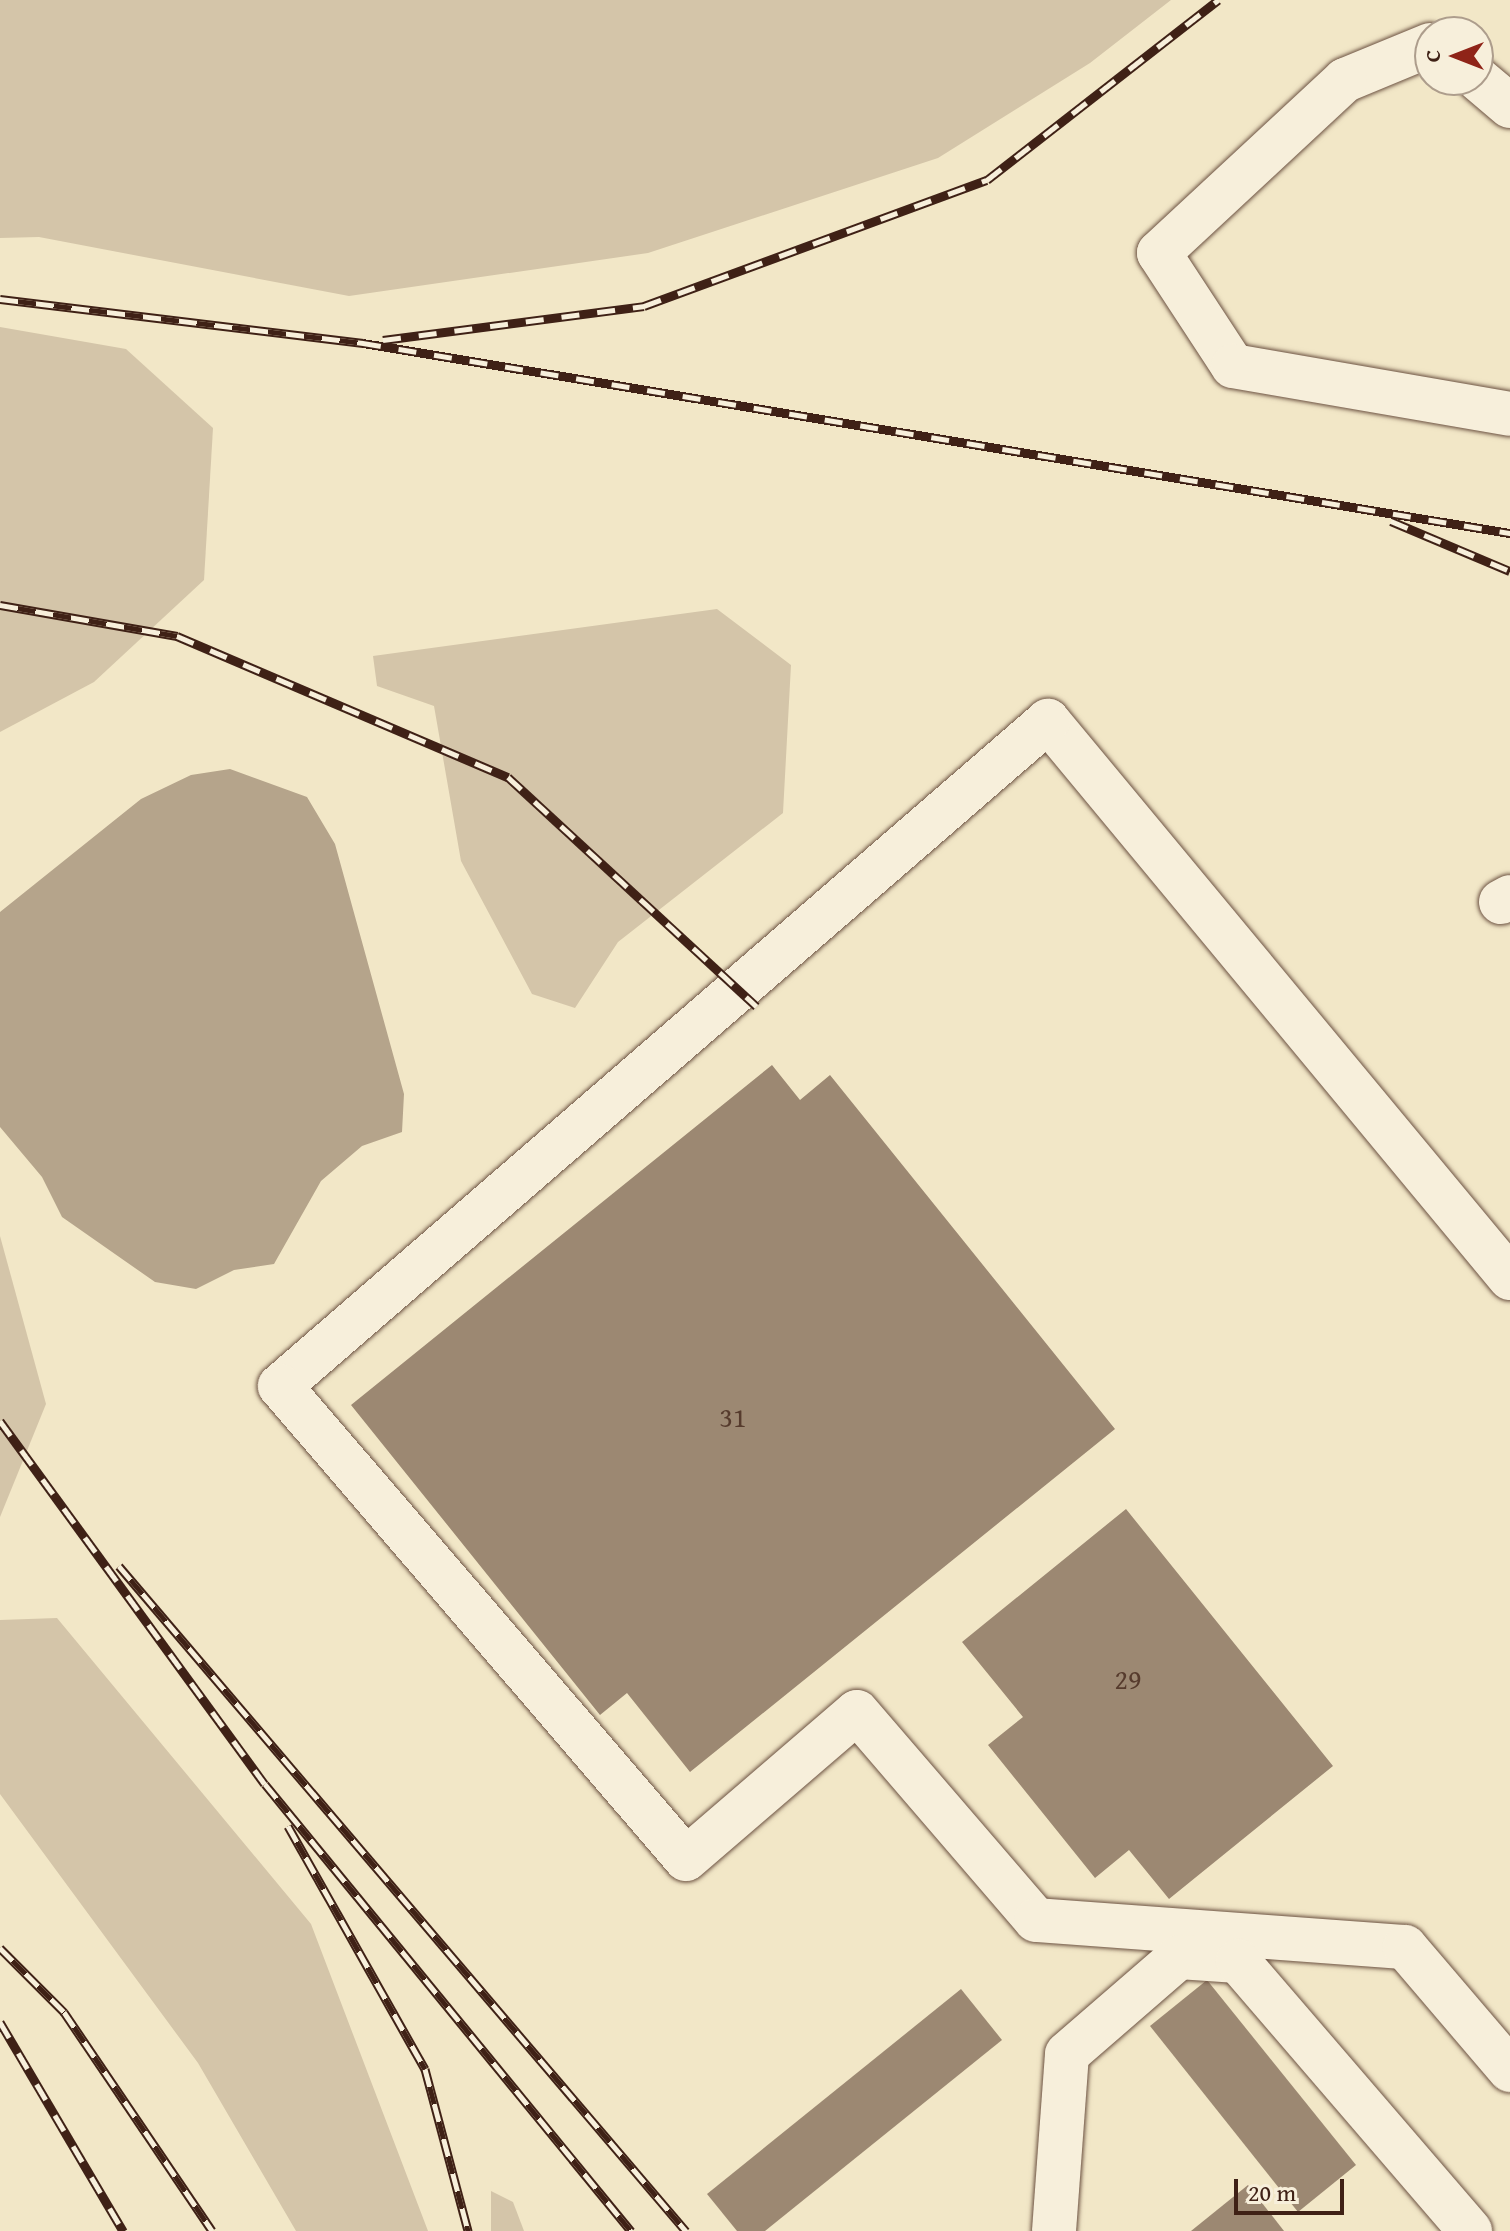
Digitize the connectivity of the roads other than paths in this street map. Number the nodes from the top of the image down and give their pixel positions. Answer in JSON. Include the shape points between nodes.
{"nodes":[{"id":1,"x":1414,"y":52,"type":"edge"},
{"id":2,"x":1494,"y":92,"type":"edge"},
{"id":3,"x":1510,"y":106,"type":"edge"},
{"id":4,"x":1510,"y":414,"type":"edge"},
{"id":5,"x":1510,"y":1278,"type":"edge"},
{"id":6,"x":1510,"y":2070,"type":"edge"},
{"id":7,"x":1054,"y":2231,"type":"edge"},
{"id":8,"x":1470,"y":2231,"type":"edge"}],
"edges":[{"from":1,"to":4,"type":"lane","via":[[1345,80],[1159,253],[1233,366]]},
{"from":2,"to":3,"type":"lane"},
{"from":5,"to":6,"type":"lane","via":[[1048,721],[280,1386],[686,1859],[857,1712],[1036,1920],[1405,1947]]},
{"from":7,"to":8,"type":"lane","via":[[1067,2054],[1179,1957],[1238,1961]]}]}
